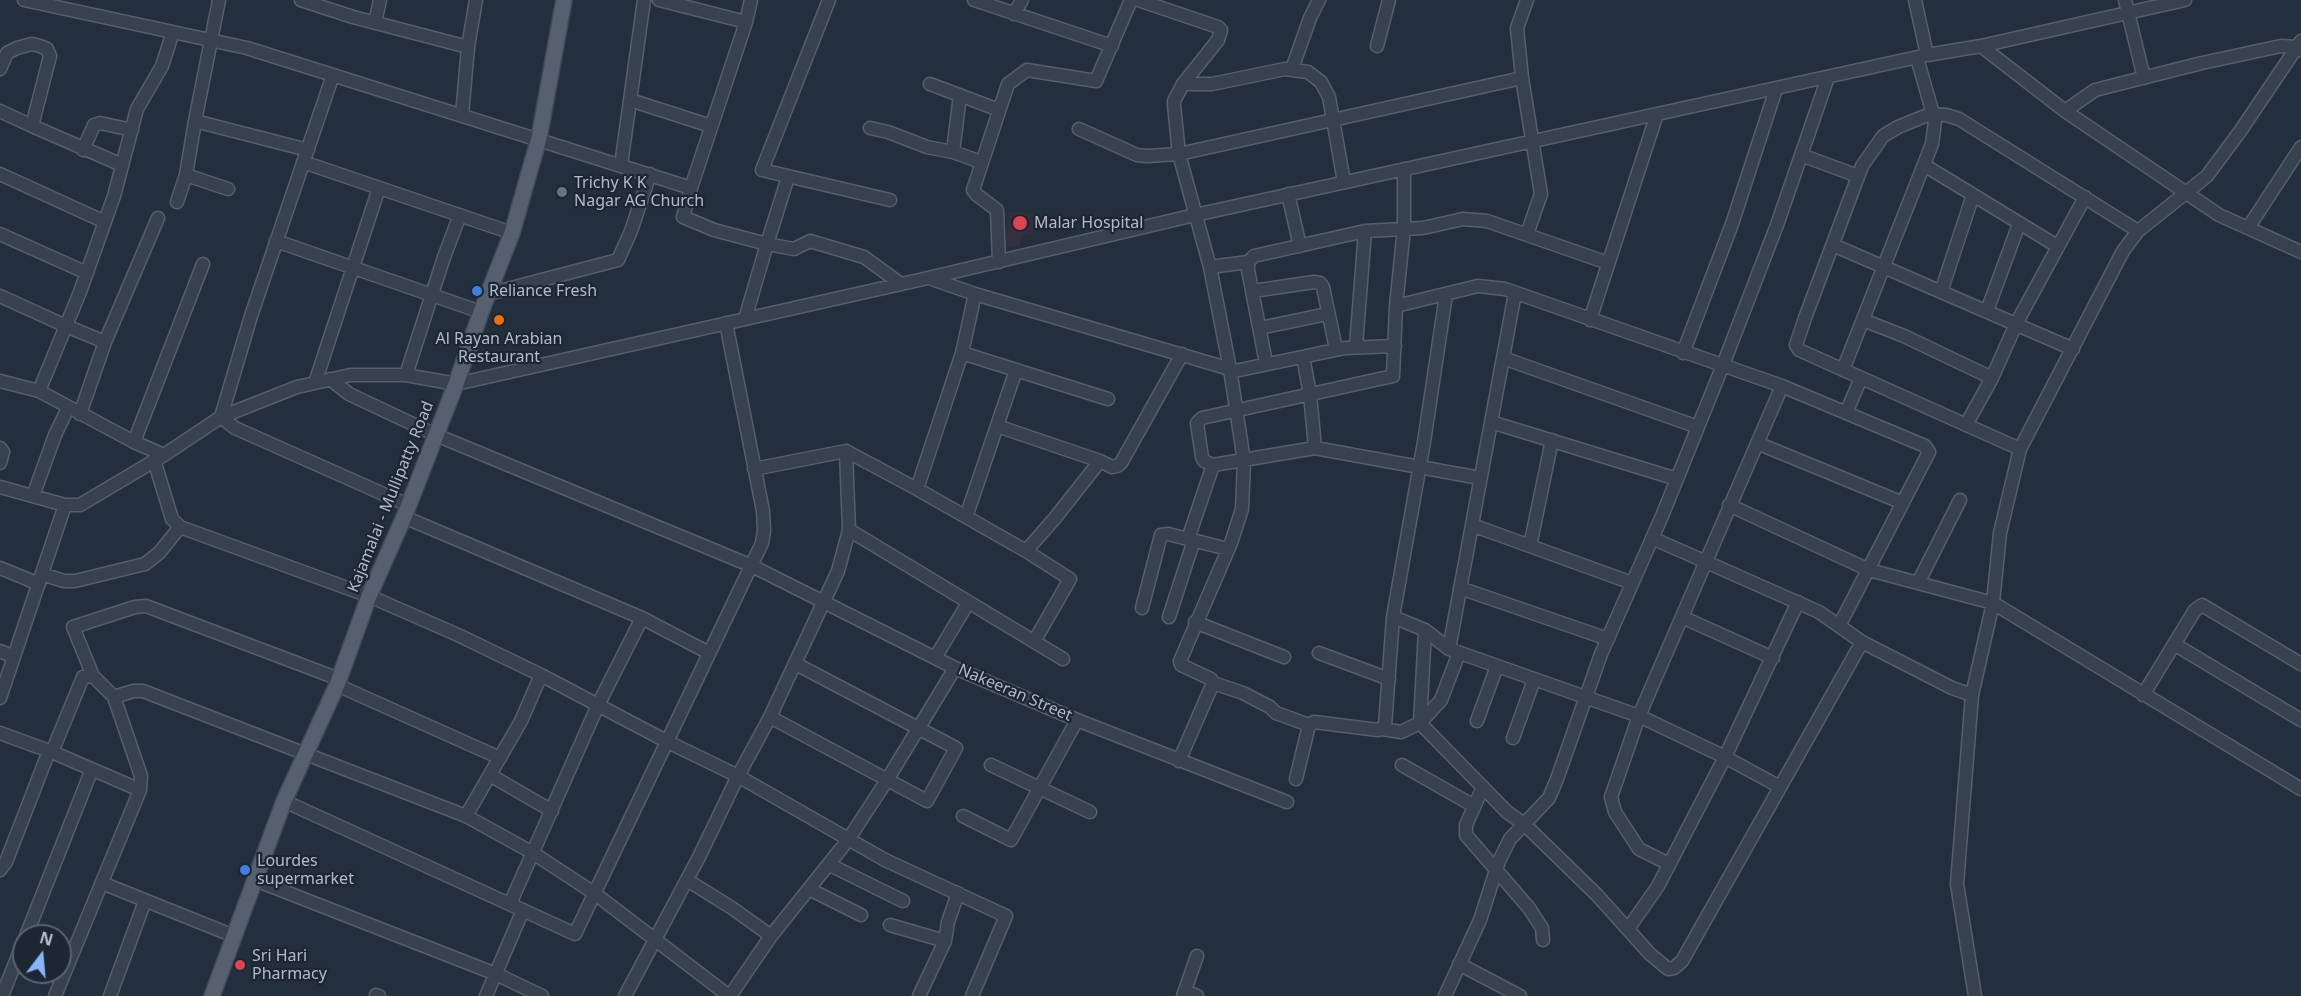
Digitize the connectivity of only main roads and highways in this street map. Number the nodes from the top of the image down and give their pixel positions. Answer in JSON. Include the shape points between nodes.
{"nodes":[{"id":1,"x":564,"y":0,"type":"edge"},
{"id":2,"x":212,"y":996,"type":"edge"}],
"edges":[{"from":1,"to":2,"type":"main road","name":"Kajamalai - Mullipatty Road","via":[[539,138],[512,233],[338,682],[284,801]]}]}
